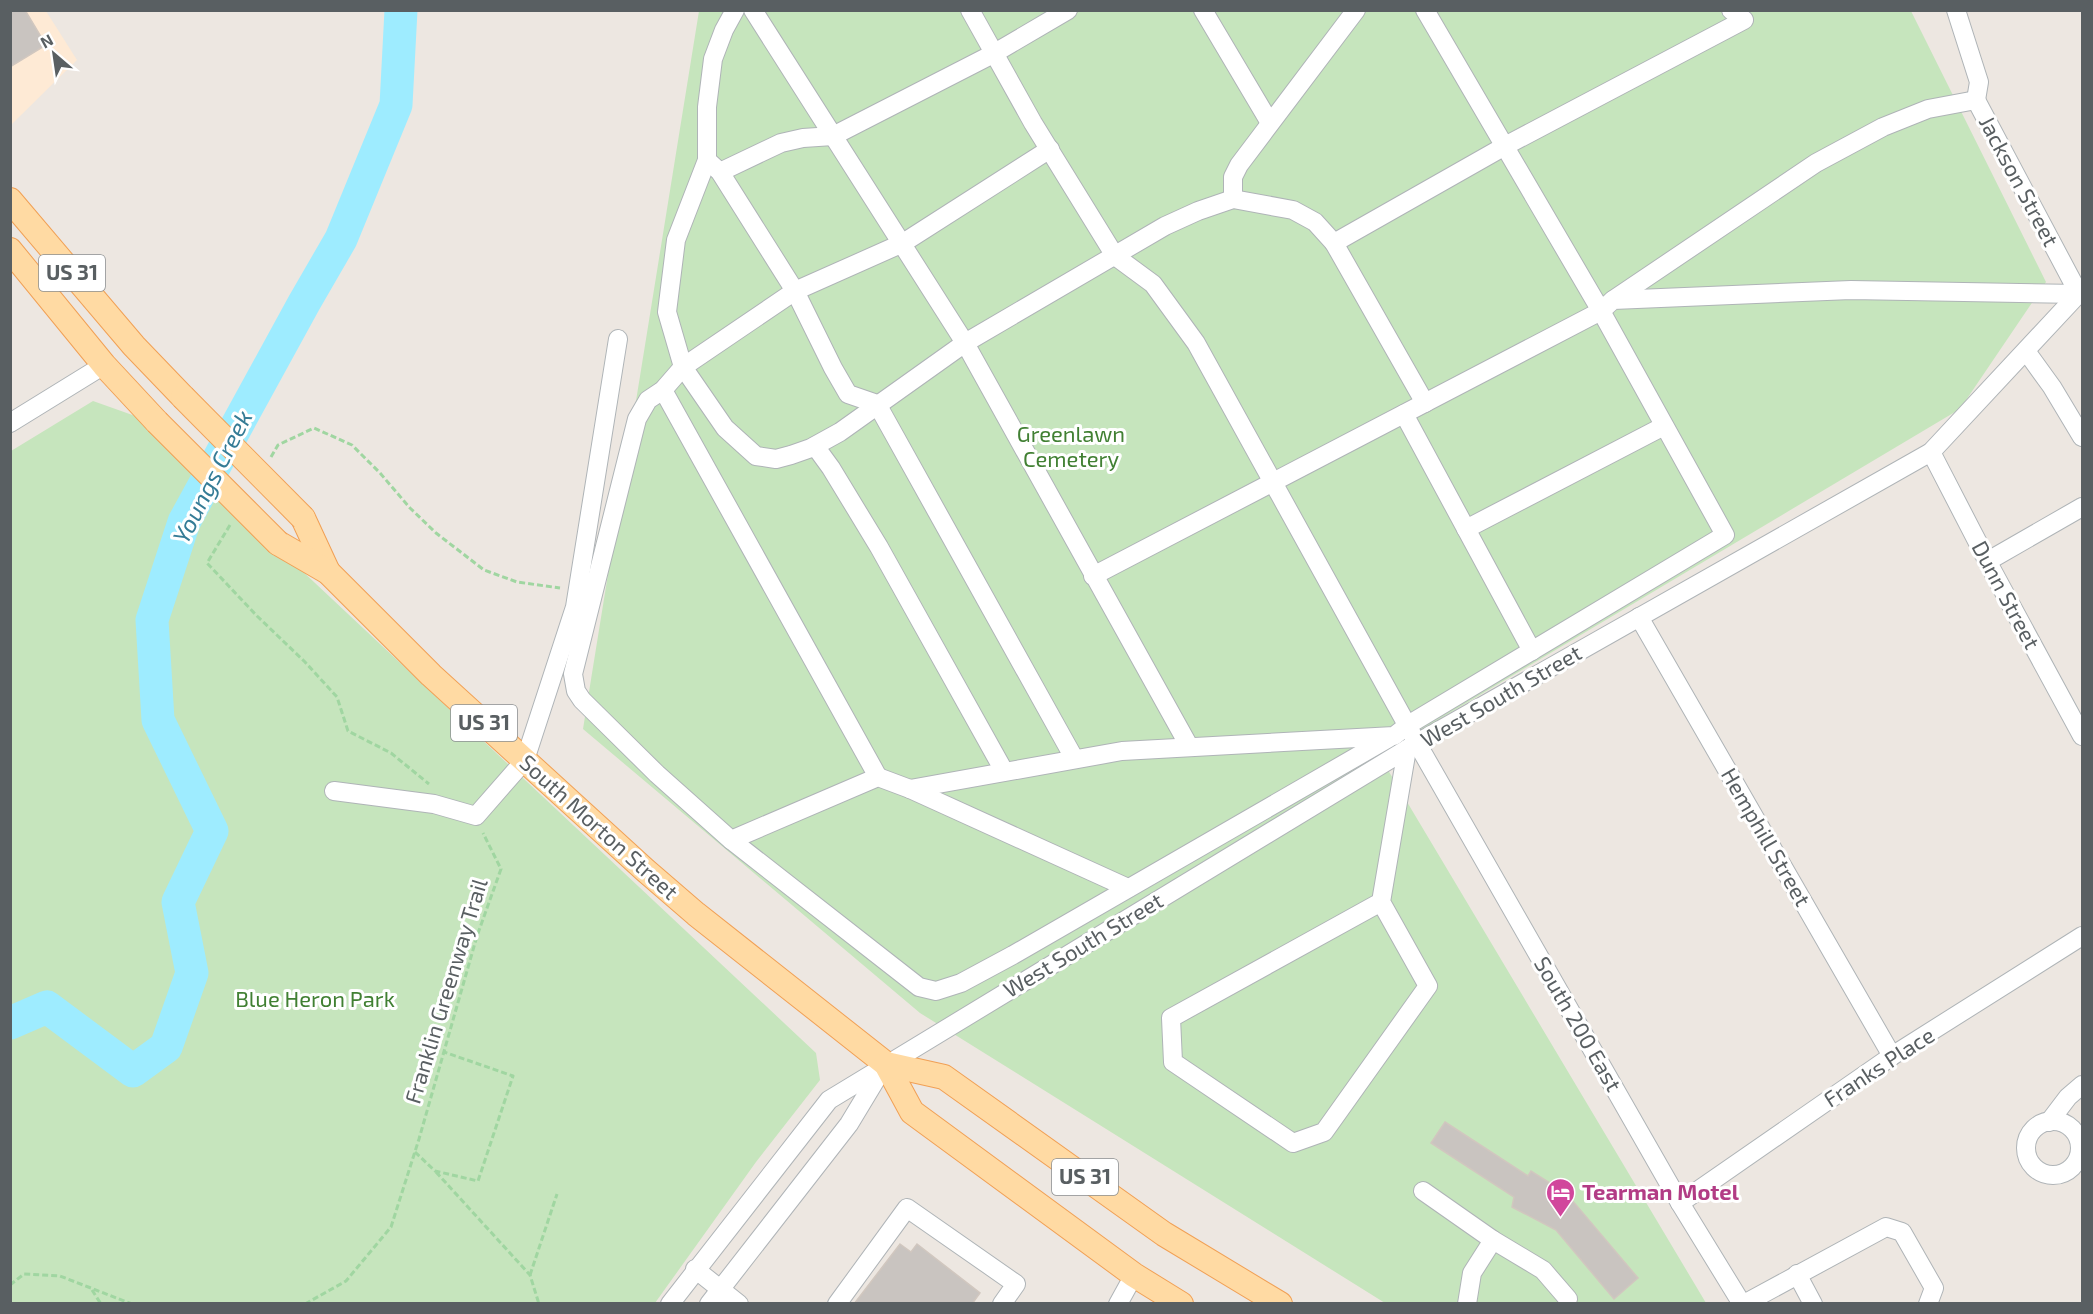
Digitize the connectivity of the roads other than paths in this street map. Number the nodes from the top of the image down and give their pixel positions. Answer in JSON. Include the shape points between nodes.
{"nodes":[{"id":1,"x":735,"y":10,"type":"edge"},
{"id":2,"x":753,"y":10,"type":"edge"},
{"id":3,"x":970,"y":10,"type":"edge"},
{"id":4,"x":1068,"y":10,"type":"edge"},
{"id":5,"x":1203,"y":10,"type":"edge"},
{"id":6,"x":1356,"y":10,"type":"edge"},
{"id":7,"x":1425,"y":10,"type":"edge"},
{"id":8,"x":1731,"y":10,"type":"edge"},
{"id":9,"x":1956,"y":10,"type":"edge"},
{"id":10,"x":993,"y":54,"type":"junction"},
{"id":11,"x":1976,"y":100,"type":"junction"},
{"id":12,"x":1270,"y":123,"type":"junction"},
{"id":13,"x":834,"y":136,"type":"junction"},
{"id":14,"x":1505,"y":146,"type":"junction"},
{"id":15,"x":1050,"y":149,"type":"junction"},
{"id":16,"x":713,"y":166,"type":"junction"},
{"id":17,"x":1233,"y":199,"type":"junction"},
{"id":18,"x":10,"y":200,"type":"edge"},
{"id":19,"x":903,"y":243,"type":"junction"},
{"id":20,"x":1334,"y":243,"type":"junction"},
{"id":21,"x":10,"y":250,"type":"edge"},
{"id":22,"x":1115,"y":256,"type":"junction"},
{"id":23,"x":795,"y":291,"type":"junction"},
{"id":24,"x":2081,"y":292,"type":"edge"},
{"id":25,"x":1607,"y":305,"type":"junction"},
{"id":26,"x":618,"y":339,"type":"dead end"},
{"id":27,"x":965,"y":343,"type":"junction"},
{"id":28,"x":134,"y":346,"type":"junction"},
{"id":29,"x":2026,"y":351,"type":"junction"},
{"id":30,"x":104,"y":365,"type":"junction"},
{"id":31,"x":683,"y":367,"type":"junction"},
{"id":32,"x":663,"y":390,"type":"junction"},
{"id":33,"x":1425,"y":403,"type":"junction"},
{"id":34,"x":876,"y":404,"type":"junction"},
{"id":35,"x":1404,"y":414,"type":"junction"},
{"id":36,"x":10,"y":423,"type":"edge"},
{"id":37,"x":1664,"y":426,"type":"junction"},
{"id":38,"x":2082,"y":437,"type":"edge"},
{"id":39,"x":815,"y":446,"type":"junction"},
{"id":40,"x":1931,"y":452,"type":"junction"},
{"id":41,"x":1273,"y":483,"type":"junction"},
{"id":42,"x":2082,"y":507,"type":"edge"},
{"id":43,"x":1466,"y":529,"type":"junction"},
{"id":44,"x":1988,"y":561,"type":"junction"},
{"id":45,"x":327,"y":572,"type":"junction"},
{"id":46,"x":1093,"y":576,"type":"junction"},
{"id":47,"x":1639,"y":617,"type":"junction"},
{"id":48,"x":1532,"y":651,"type":"junction"},
{"id":49,"x":1401,"y":730,"type":"junction"},
{"id":50,"x":2082,"y":736,"type":"edge"},
{"id":51,"x":1189,"y":746,"type":"junction"},
{"id":52,"x":1412,"y":746,"type":"junction"},
{"id":53,"x":1074,"y":758,"type":"junction"},
{"id":54,"x":525,"y":760,"type":"junction"},
{"id":55,"x":1004,"y":771,"type":"junction"},
{"id":56,"x":878,"y":777,"type":"junction"},
{"id":57,"x":910,"y":789,"type":"junction"},
{"id":58,"x":334,"y":791,"type":"dead end"},
{"id":59,"x":731,"y":840,"type":"junction"},
{"id":60,"x":1128,"y":888,"type":"junction"},
{"id":61,"x":1381,"y":902,"type":"junction"},
{"id":62,"x":2082,"y":936,"type":"edge"},
{"id":63,"x":1892,"y":1056,"type":"junction"},
{"id":64,"x":886,"y":1064,"type":"junction"},
{"id":65,"x":2082,"y":1085,"type":"edge"},
{"id":66,"x":2049,"y":1122,"type":"dead end"},
{"id":67,"x":765,"y":1182,"type":"junction"},
{"id":68,"x":1423,"y":1191,"type":"dead end"},
{"id":69,"x":788,"y":1201,"type":"junction"},
{"id":70,"x":1680,"y":1203,"type":"junction"},
{"id":71,"x":1493,"y":1240,"type":"junction"},
{"id":72,"x":695,"y":1269,"type":"junction"},
{"id":73,"x":1797,"y":1274,"type":"junction"},
{"id":74,"x":1134,"y":1275,"type":"junction"},
{"id":75,"x":719,"y":1288,"type":"junction"},
{"id":76,"x":1568,"y":1299,"type":"dead end"},
{"id":77,"x":670,"y":1304,"type":"edge"},
{"id":78,"x":709,"y":1304,"type":"edge"},
{"id":79,"x":739,"y":1304,"type":"edge"},
{"id":80,"x":837,"y":1304,"type":"edge"},
{"id":81,"x":1002,"y":1304,"type":"edge"},
{"id":82,"x":1118,"y":1304,"type":"edge"},
{"id":83,"x":1181,"y":1304,"type":"edge"},
{"id":84,"x":1280,"y":1304,"type":"edge"},
{"id":85,"x":1467,"y":1304,"type":"edge"},
{"id":86,"x":1743,"y":1304,"type":"edge"},
{"id":87,"x":1814,"y":1304,"type":"edge"},
{"id":88,"x":1928,"y":1304,"type":"edge"}],
"edges":[{"from":1,"to":16,"type":"street","via":[[713,59],[707,107]]},
{"from":2,"to":13,"type":"street"},
{"from":3,"to":10,"type":"street"},
{"from":4,"to":10,"type":"street"},
{"from":5,"to":12,"type":"street"},
{"from":6,"to":12,"type":"street"},
{"from":7,"to":14,"type":"street"},
{"from":8,"to":14,"type":"street","via":[[1744,20]]},
{"from":9,"to":11,"type":"street","via":[[1979,82]]},
{"from":10,"to":13,"type":"street"},
{"from":10,"to":15,"type":"street"},
{"from":11,"to":24,"type":"street","name":"Jackson Street"},
{"from":11,"to":25,"type":"street","via":[[1919,113],[1883,127],[1816,163]]},
{"from":12,"to":17,"type":"street","via":[[1233,177]]},
{"from":13,"to":16,"type":"street","via":[[781,142]]},
{"from":13,"to":19,"type":"street"},
{"from":14,"to":20,"type":"street"},
{"from":14,"to":25,"type":"street"},
{"from":15,"to":19,"type":"street"},
{"from":15,"to":22,"type":"street"},
{"from":16,"to":23,"type":"street"},
{"from":16,"to":31,"type":"street","via":[[676,240],[668,312]]},
{"from":17,"to":20,"type":"street","via":[[1293,210],[1315,222]]},
{"from":17,"to":22,"type":"street","via":[[1165,226]]},
{"from":18,"to":28,"type":"main road","name":"South Morton Street","number":"US 31"},
{"from":19,"to":23,"type":"street"},
{"from":19,"to":27,"type":"street"},
{"from":20,"to":33,"type":"street"},
{"from":21,"to":30,"type":"main road","name":"South Morton Street","number":"US 31"},
{"from":22,"to":27,"type":"street"},
{"from":22,"to":41,"type":"street","name":"South 200 East","via":[[1153,284],[1170,305]]},
{"from":23,"to":31,"type":"street"},
{"from":23,"to":34,"type":"street","via":[[848,394]]},
{"from":24,"to":25,"type":"street","via":[[1851,290]]},
{"from":24,"to":29,"type":"street","name":"West South Street"},
{"from":25,"to":33,"type":"street"},
{"from":25,"to":37,"type":"street"},
{"from":26,"to":54,"type":"street","via":[[575,607]]},
{"from":27,"to":34,"type":"street"},
{"from":27,"to":46,"type":"street"},
{"from":28,"to":30,"type":"main road"},
{"from":28,"to":45,"type":"main road","name":"South Morton Street","number":"US 31","bridge":true,"via":[[303,518]]},
{"from":29,"to":38,"type":"street"},
{"from":29,"to":40,"type":"street","name":"West South Street"},
{"from":30,"to":36,"type":"street"},
{"from":30,"to":45,"type":"main road","name":"South Morton Street","number":"US 31","bridge":true,"via":[[278,543]]},
{"from":31,"to":32,"type":"street"},
{"from":31,"to":39,"type":"street","via":[[725,428],[756,456],[776,459]]},
{"from":32,"to":56,"type":"street"},
{"from":32,"to":59,"type":"street","via":[[648,400],[638,419],[573,674],[574,683],[590,709]]},
{"from":33,"to":35,"type":"street"},
{"from":34,"to":39,"type":"street"},
{"from":34,"to":53,"type":"street"},
{"from":35,"to":41,"type":"street"},
{"from":35,"to":43,"type":"street"},
{"from":37,"to":43,"type":"street"},
{"from":37,"to":48,"type":"street","via":[[1725,535]]},
{"from":39,"to":55,"type":"street","via":[[879,547]]},
{"from":40,"to":44,"type":"street","name":"Dunn Street"},
{"from":40,"to":47,"type":"street","name":"West South Street"},
{"from":41,"to":46,"type":"street"},
{"from":41,"to":49,"type":"street","name":"South 200 East"},
{"from":42,"to":44,"type":"street"},
{"from":43,"to":48,"type":"street"},
{"from":44,"to":50,"type":"street","name":"Dunn Street"},
{"from":45,"to":54,"type":"main road","name":"South Morton Street","number":"US 31"},
{"from":46,"to":51,"type":"street"},
{"from":47,"to":52,"type":"street","name":"West South Street"},
{"from":47,"to":63,"type":"street","name":"Hemphill Street"},
{"from":48,"to":49,"type":"street"},
{"from":49,"to":51,"type":"street"},
{"from":49,"to":52,"type":"street","name":"South 200 East"},
{"from":49,"to":60,"type":"street"},
{"from":51,"to":53,"type":"street"},
{"from":52,"to":61,"type":"street"},
{"from":52,"to":64,"type":"street","name":"West South Street"},
{"from":52,"to":70,"type":"street","name":"South 200 East"},
{"from":53,"to":55,"type":"street"},
{"from":54,"to":58,"type":"street","via":[[476,816],[434,804]]},
{"from":54,"to":64,"type":"main road","name":"South Morton Street","number":"US 31","via":[[696,914]]},
{"from":55,"to":57,"type":"street"},
{"from":56,"to":57,"type":"street"},
{"from":56,"to":59,"type":"street"},
{"from":57,"to":60,"type":"street"},
{"from":59,"to":60,"type":"street","via":[[919,987],[936,990],[961,983]]},
{"from":61,"to":61,"type":"street","via":[[1171,1018],[1173,1062],[1293,1143],[1324,1132],[1428,986]]},
{"from":62,"to":63,"type":"street","name":"Franks Place"},
{"from":63,"to":70,"type":"street","name":"Franks Place"},
{"from":64,"to":67,"type":"street","name":"West South Street","via":[[828,1100]]},
{"from":64,"to":69,"type":"street","via":[[849,1124]]},
{"from":64,"to":74,"type":"main road","number":"US 31","via":[[912,1112]]},
{"from":64,"to":84,"type":"main road","number":"US 31","via":[[944,1077],[1164,1234]]},
{"from":65,"to":66,"type":"street","via":[[2068,1096]]},
{"from":67,"to":69,"type":"street"},
{"from":67,"to":72,"type":"street","name":"West South Street"},
{"from":68,"to":71,"type":"street"},
{"from":69,"to":75,"type":"street"},
{"from":70,"to":86,"type":"street","name":"South 200 East"},
{"from":71,"to":76,"type":"street","via":[[1543,1270]]},
{"from":71,"to":85,"type":"street","via":[[1472,1273]]},
{"from":72,"to":75,"type":"street"},
{"from":72,"to":77,"type":"street","name":"West South Street"},
{"from":73,"to":86,"type":"street"},
{"from":73,"to":87,"type":"street"},
{"from":73,"to":88,"type":"street","via":[[1886,1227],[1902,1232],[1934,1288]]},
{"from":74,"to":82,"type":"street"},
{"from":74,"to":83,"type":"main road","number":"US 31"},
{"from":75,"to":78,"type":"street"},
{"from":75,"to":79,"type":"street"},
{"from":80,"to":81,"type":"street","via":[[907,1208],[1016,1284]]}]}
